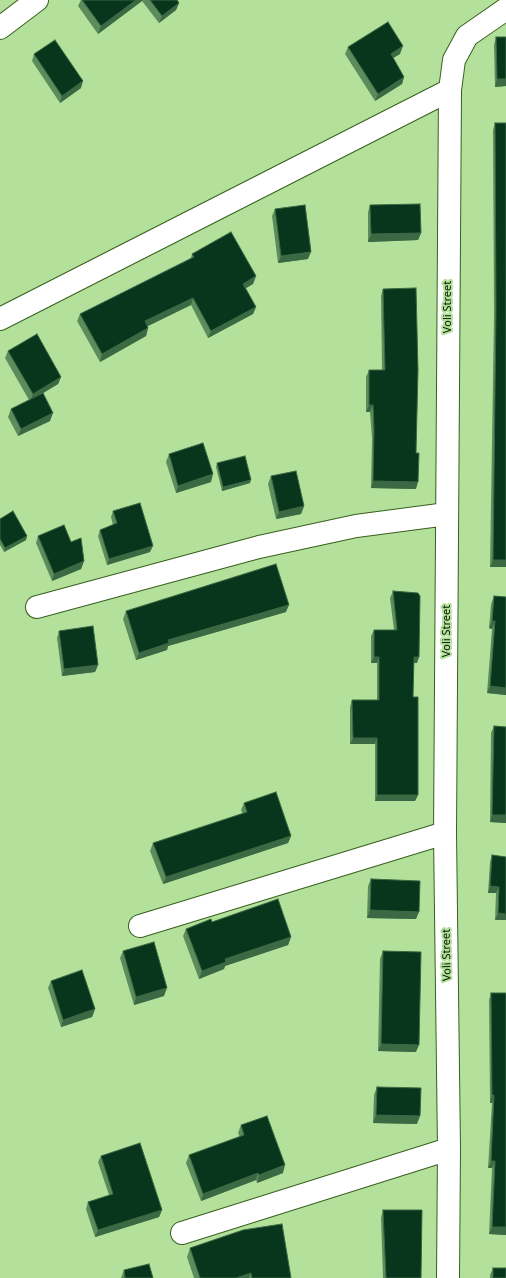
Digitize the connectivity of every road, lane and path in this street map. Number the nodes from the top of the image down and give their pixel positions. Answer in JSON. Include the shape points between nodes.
{"nodes":[{"id":1,"x":37,"y":0,"type":"edge"},
{"id":2,"x":506,"y":9,"type":"edge"},
{"id":3,"x":0,"y":28,"type":"edge"},
{"id":4,"x":450,"y":90,"type":"junction"},
{"id":5,"x":0,"y":319,"type":"edge"},
{"id":6,"x":447,"y":514,"type":"junction"},
{"id":7,"x":37,"y":607,"type":"dead end"},
{"id":8,"x":446,"y":833,"type":"junction"},
{"id":9,"x":140,"y":926,"type":"dead end"},
{"id":10,"x":449,"y":1149,"type":"junction"},
{"id":11,"x":182,"y":1233,"type":"dead end"},
{"id":12,"x":448,"y":1278,"type":"edge"}],
"edges":[{"from":1,"to":3,"type":"street"},
{"from":2,"to":4,"type":"street","name":"Voli Street","via":[[467,36],[454,60]]},
{"from":4,"to":5,"type":"street"},
{"from":4,"to":6,"type":"street","name":"Voli Street"},
{"from":6,"to":7,"type":"street","via":[[356,526],[259,547]]},
{"from":6,"to":8,"type":"street","name":"Voli Street"},
{"from":8,"to":9,"type":"street"},
{"from":8,"to":10,"type":"street","name":"Voli Street"},
{"from":10,"to":11,"type":"street"},
{"from":10,"to":12,"type":"street","name":"Voli Street"}]}
